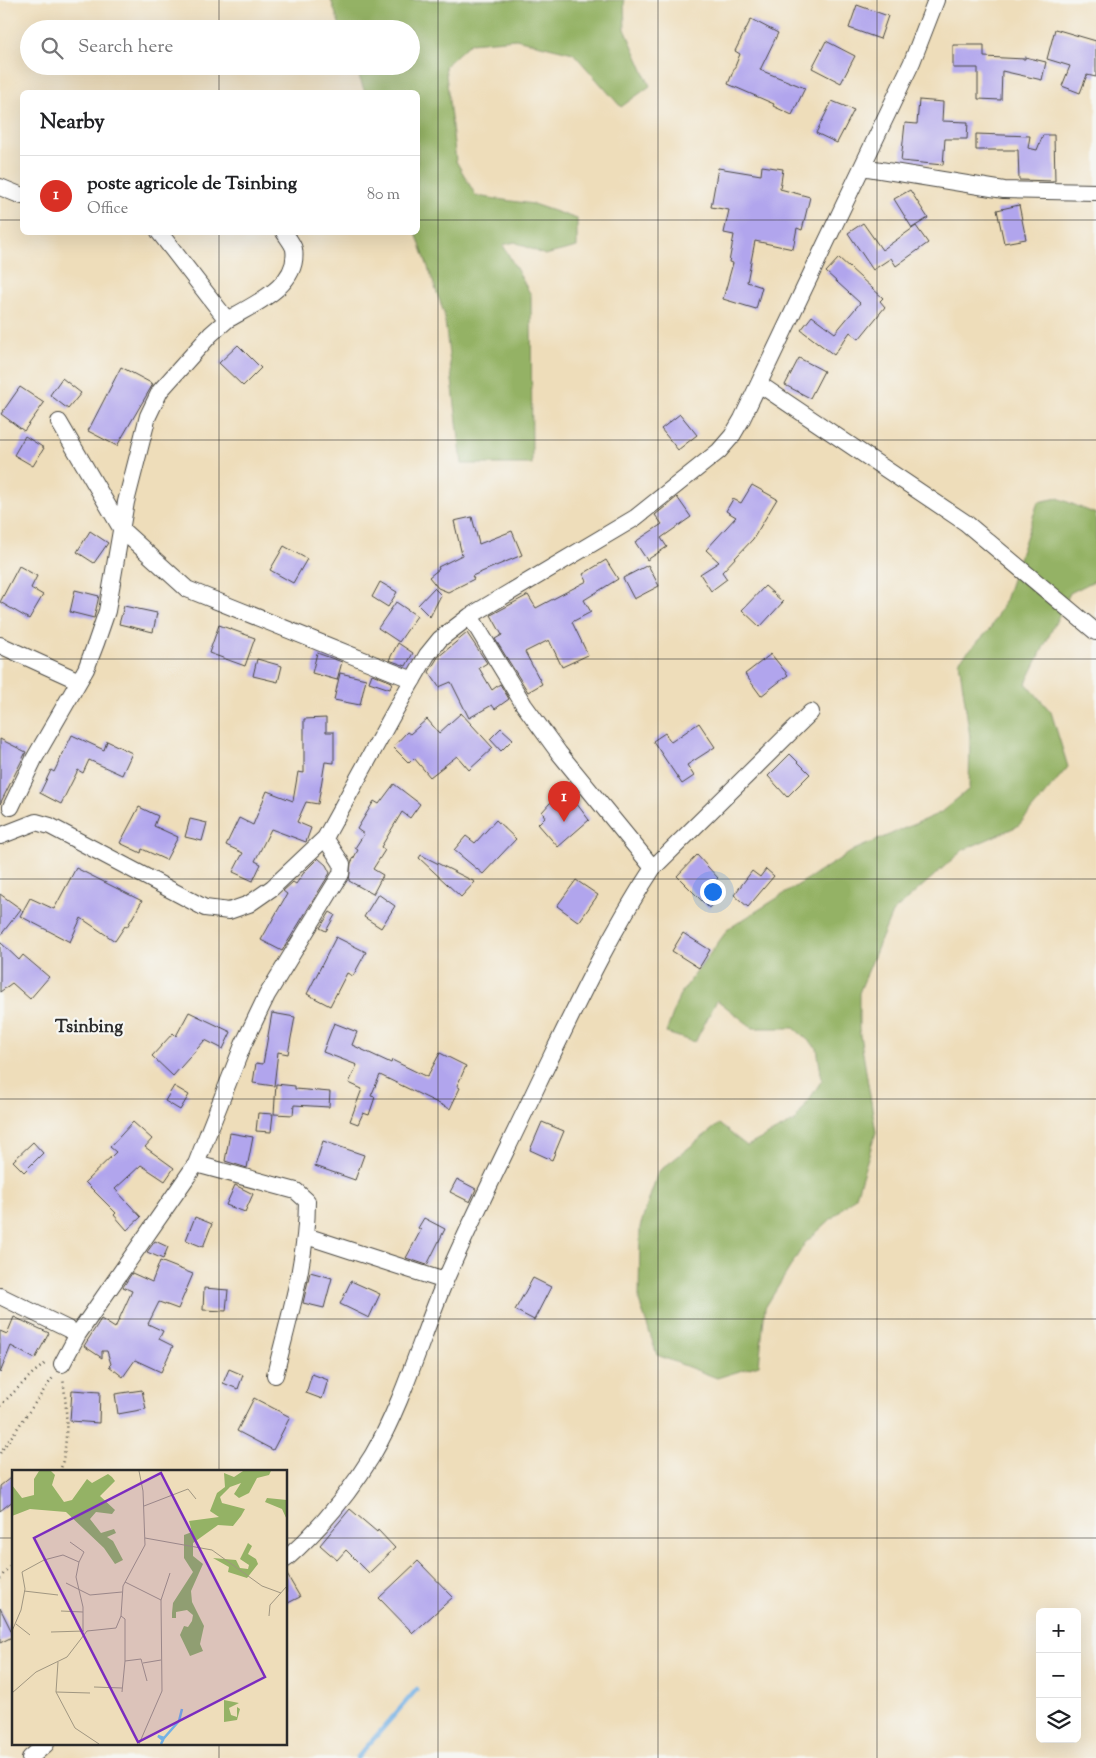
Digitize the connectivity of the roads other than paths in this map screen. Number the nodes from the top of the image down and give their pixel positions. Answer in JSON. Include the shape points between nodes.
{"nodes":[{"id":1,"x":936,"y":0,"type":"edge"},
{"id":2,"x":862,"y":167,"type":"junction"},
{"id":3,"x":0,"y":187,"type":"edge"},
{"id":4,"x":1096,"y":192,"type":"edge"},
{"id":5,"x":20,"y":195,"type":"edge"},
{"id":6,"x":161,"y":235,"type":"edge"},
{"id":7,"x":286,"y":235,"type":"edge"},
{"id":8,"x":227,"y":320,"type":"junction"},
{"id":9,"x":759,"y":384,"type":"junction"},
{"id":10,"x":58,"y":422,"type":"dead end"},
{"id":11,"x":122,"y":530,"type":"junction"},
{"id":12,"x":470,"y":616,"type":"junction"},
{"id":13,"x":1096,"y":632,"type":"edge"},
{"id":14,"x":0,"y":645,"type":"edge"},
{"id":15,"x":413,"y":680,"type":"junction"},
{"id":16,"x":79,"y":681,"type":"junction"},
{"id":17,"x":811,"y":712,"type":"dead end"},
{"id":18,"x":5,"y":803,"type":"edge"},
{"id":19,"x":36,"y":822,"type":"junction"},
{"id":20,"x":0,"y":836,"type":"edge"},
{"id":21,"x":325,"y":838,"type":"junction"},
{"id":22,"x":654,"y":868,"type":"junction"},
{"id":23,"x":196,"y":1164,"type":"junction"},
{"id":24,"x":306,"y":1236,"type":"junction"},
{"id":25,"x":445,"y":1281,"type":"junction"},
{"id":26,"x":0,"y":1296,"type":"edge"},
{"id":27,"x":78,"y":1334,"type":"junction"},
{"id":28,"x":58,"y":1361,"type":"road end"},
{"id":29,"x":275,"y":1374,"type":"dead end"},
{"id":30,"x":288,"y":1557,"type":"edge"},
{"id":31,"x":44,"y":1746,"type":"edge"},
{"id":32,"x":30,"y":1758,"type":"edge"}],
"edges":[{"from":1,"to":2,"type":"street","via":[[912,62]]},
{"from":2,"to":4,"type":"street","via":[[1004,190]]},
{"from":2,"to":9,"type":"street"},
{"from":3,"to":5,"type":"street"},
{"from":6,"to":8,"type":"street"},
{"from":7,"to":8,"type":"street","via":[[294,248],[293,269],[276,291]]},
{"from":8,"to":11,"type":"street","via":[[160,391],[148,416]]},
{"from":9,"to":12,"type":"street","via":[[732,436],[711,457],[635,518]]},
{"from":9,"to":13,"type":"street","via":[[966,523]]},
{"from":10,"to":11,"type":"street"},
{"from":11,"to":15,"type":"street","via":[[187,588]]},
{"from":11,"to":16,"type":"street","via":[[107,610]]},
{"from":12,"to":15,"type":"street","via":[[440,639]]},
{"from":12,"to":22,"type":"street","via":[[524,705],[559,753]]},
{"from":14,"to":16,"type":"street"},
{"from":15,"to":21,"type":"street"},
{"from":16,"to":18,"type":"street"},
{"from":17,"to":22,"type":"street"},
{"from":18,"to":19,"type":"street"},
{"from":19,"to":20,"type":"street"},
{"from":19,"to":21,"type":"street","via":[[50,826],[205,908],[228,911],[249,904],[272,888]]},
{"from":21,"to":23,"type":"street","via":[[342,864],[341,874],[266,995]]},
{"from":22,"to":25,"type":"street","via":[[630,903],[589,978]]},
{"from":23,"to":24,"type":"street","via":[[296,1191],[307,1201]]},
{"from":23,"to":27,"type":"street"},
{"from":24,"to":25,"type":"street"},
{"from":24,"to":29,"type":"street"},
{"from":25,"to":30,"type":"street","via":[[395,1408],[372,1454],[324,1523]]},
{"from":26,"to":27,"type":"street"},
{"from":27,"to":28,"type":"street"},
{"from":31,"to":32,"type":"street"}]}
